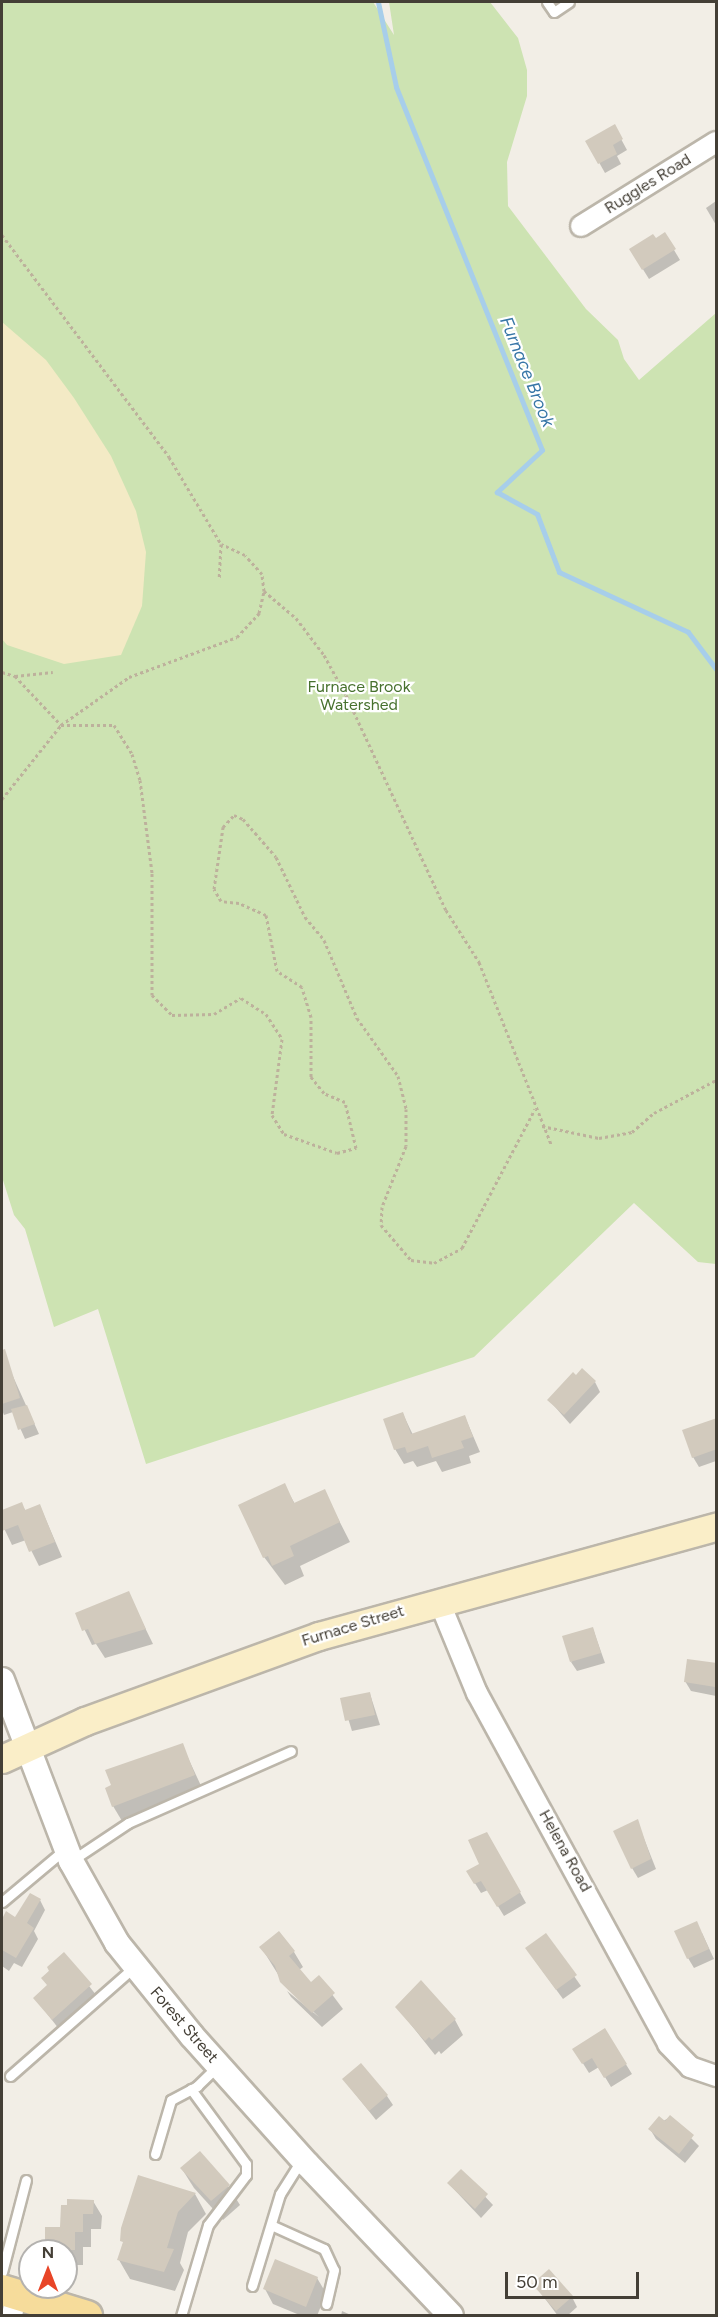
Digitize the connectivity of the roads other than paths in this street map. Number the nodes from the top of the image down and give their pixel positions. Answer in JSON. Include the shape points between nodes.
{"nodes":[{"id":1,"x":548,"y":2,"type":"edge"},
{"id":2,"x":569,"y":2,"type":"edge"},
{"id":3,"x":717,"y":142,"type":"edge"},
{"id":4,"x":581,"y":226,"type":"dead end"},
{"id":5,"x":717,"y":1527,"type":"edge"},
{"id":6,"x":439,"y":1601,"type":"junction"},
{"id":7,"x":2,"y":1680,"type":"edge"},
{"id":8,"x":26,"y":1746,"type":"junction"},
{"id":9,"x":291,"y":1751,"type":"dead end"},
{"id":10,"x":2,"y":1759,"type":"edge"},
{"id":11,"x":69,"y":1855,"type":"junction"},
{"id":12,"x":2,"y":1902,"type":"edge"},
{"id":13,"x":134,"y":1967,"type":"junction"},
{"id":14,"x":219,"y":2065,"type":"junction"},
{"id":15,"x":10,"y":2076,"type":"dead end"},
{"id":16,"x":717,"y":2076,"type":"edge"},
{"id":17,"x":191,"y":2090,"type":"junction"},
{"id":18,"x":155,"y":2154,"type":"dead end"},
{"id":19,"x":302,"y":2159,"type":"junction"},
{"id":20,"x":26,"y":2180,"type":"dead end"},
{"id":21,"x":271,"y":2225,"type":"junction"},
{"id":22,"x":252,"y":2286,"type":"dead end"},
{"id":23,"x":8,"y":2293,"type":"edge"},
{"id":24,"x":326,"y":2304,"type":"dead end"},
{"id":25,"x":87,"y":2316,"type":"edge"},
{"id":26,"x":181,"y":2316,"type":"edge"},
{"id":27,"x":451,"y":2316,"type":"edge"}],
"edges":[{"from":1,"to":2,"type":"lane","via":[[554,12]]},
{"from":3,"to":4,"type":"street","name":"Ruggles Road"},
{"from":5,"to":6,"type":"main road","name":"Furnace Street","via":[[606,1560]]},
{"from":6,"to":8,"type":"main road","name":"Furnace Street","via":[[282,1648]]},
{"from":6,"to":16,"type":"street","name":"Helena Road","via":[[477,1693],[668,2044],[690,2067]]},
{"from":7,"to":8,"type":"street","name":"Forest Street"},
{"from":8,"to":10,"type":"main road","name":"Furnace Street"},
{"from":8,"to":11,"type":"street","name":"Forest Street"},
{"from":9,"to":11,"type":"lane","via":[[128,1823]]},
{"from":11,"to":12,"type":"lane"},
{"from":11,"to":13,"type":"street","name":"Forest Street","via":[[92,1903]]},
{"from":13,"to":14,"type":"street","name":"Forest Street"},
{"from":13,"to":15,"type":"lane"},
{"from":14,"to":17,"type":"lane"},
{"from":14,"to":19,"type":"street","name":"Forest Street"},
{"from":17,"to":18,"type":"lane","via":[[171,2100]]},
{"from":17,"to":26,"type":"lane","via":[[246,2164],[246,2175],[208,2225]]},
{"from":19,"to":21,"type":"lane","via":[[280,2194]]},
{"from":19,"to":27,"type":"street","name":"Forest Street"},
{"from":20,"to":23,"type":"lane"},
{"from":21,"to":22,"type":"lane"},
{"from":21,"to":24,"type":"lane","via":[[324,2249],[334,2270]]},
{"from":23,"to":25,"type":"main road"}]}
